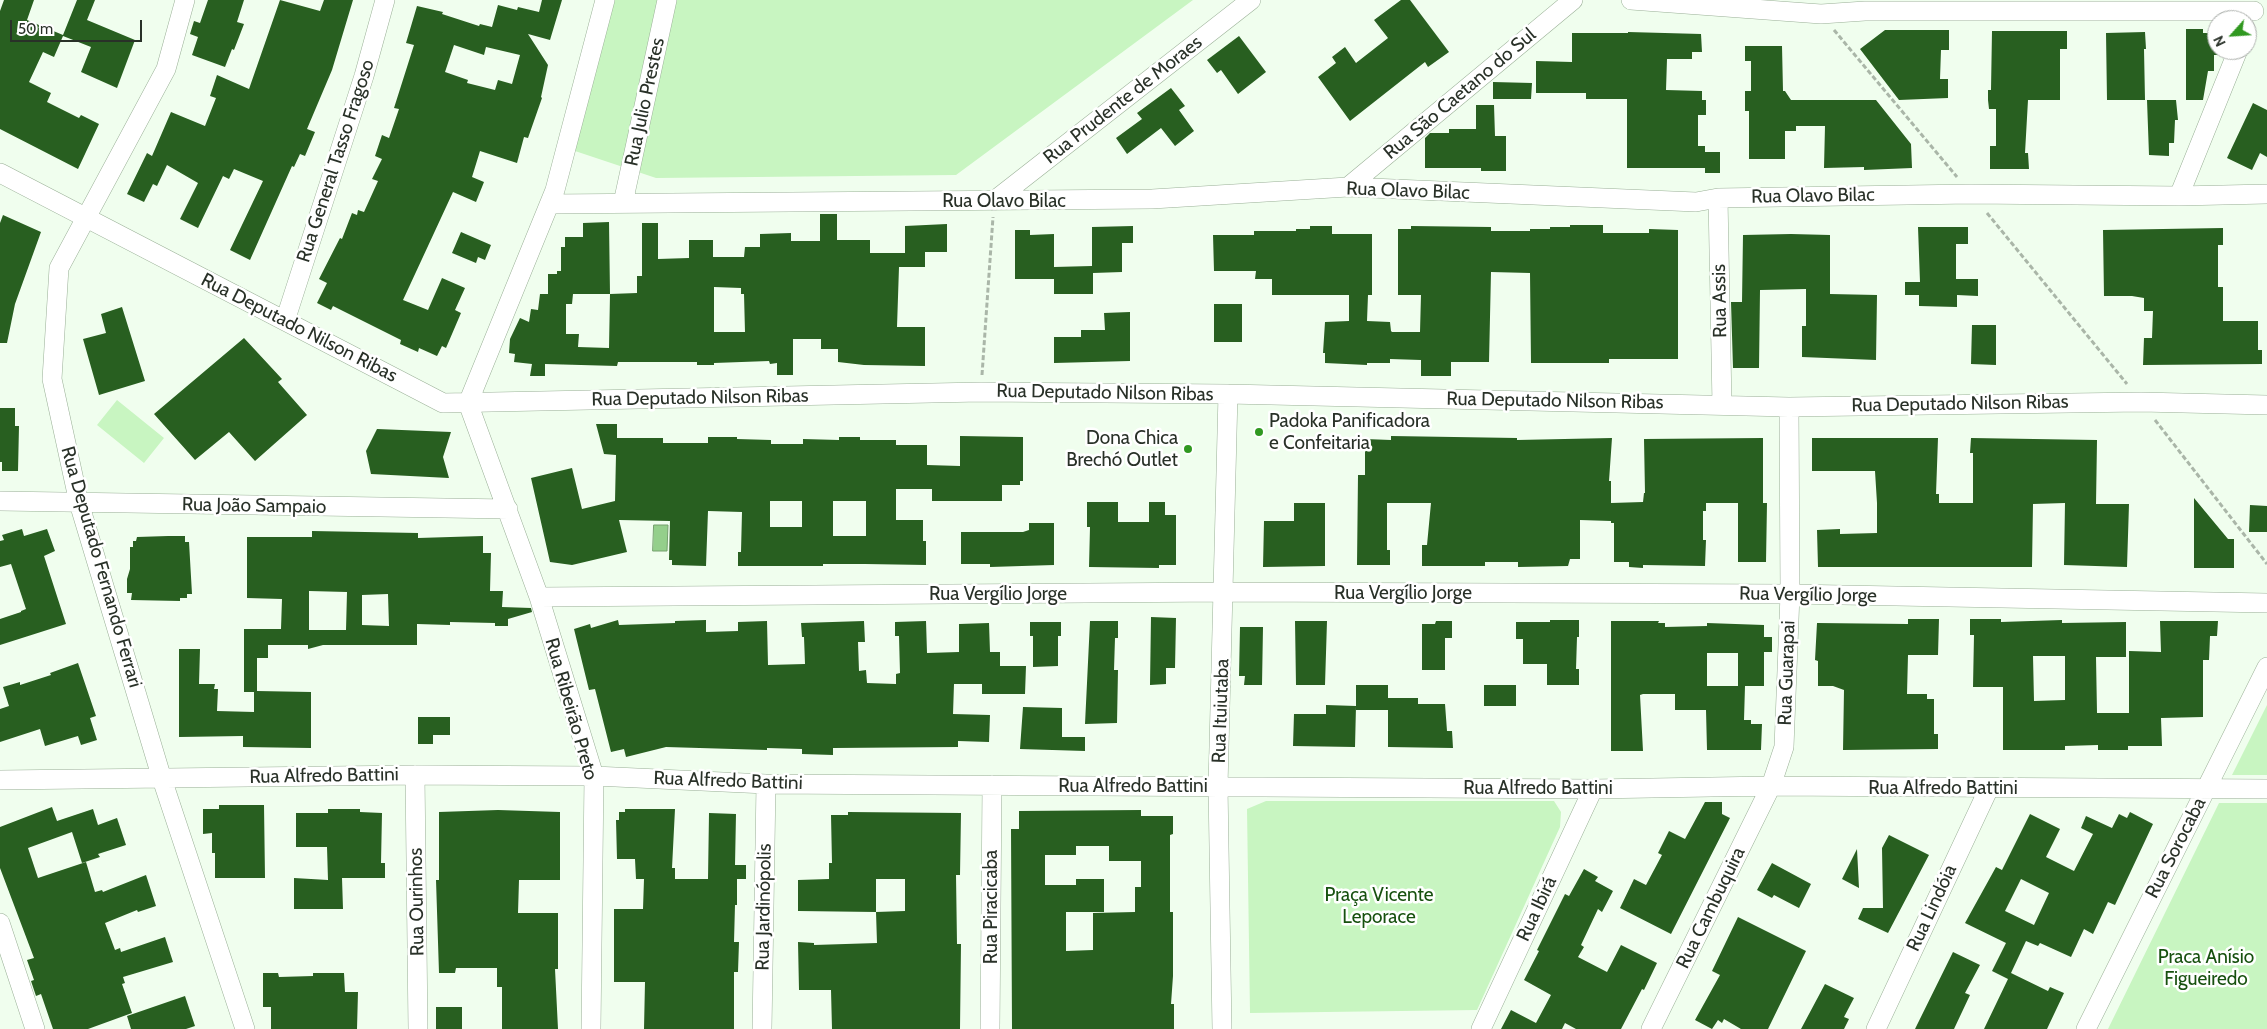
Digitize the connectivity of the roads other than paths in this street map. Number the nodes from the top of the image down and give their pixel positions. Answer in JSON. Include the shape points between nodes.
{"nodes":[{"id":1,"x":185,"y":0,"type":"edge"},
{"id":2,"x":385,"y":0,"type":"edge"},
{"id":3,"x":605,"y":0,"type":"edge"},
{"id":4,"x":667,"y":0,"type":"edge"},
{"id":5,"x":1251,"y":0,"type":"edge"},
{"id":6,"x":1573,"y":0,"type":"edge"},
{"id":7,"x":1632,"y":0,"type":"edge"},
{"id":8,"x":1872,"y":6,"type":"edge"},
{"id":9,"x":2207,"y":12,"type":"edge"},
{"id":10,"x":2234,"y":60,"type":"edge"},
{"id":11,"x":0,"y":173,"type":"edge"},
{"id":12,"x":1348,"y":188,"type":"junction"},
{"id":13,"x":2267,"y":194,"type":"edge"},
{"id":14,"x":2180,"y":196,"type":"junction"},
{"id":15,"x":1718,"y":198,"type":"junction"},
{"id":16,"x":994,"y":201,"type":"junction"},
{"id":17,"x":623,"y":203,"type":"junction"},
{"id":18,"x":550,"y":204,"type":"junction"},
{"id":19,"x":86,"y":218,"type":"junction"},
{"id":20,"x":285,"y":321,"type":"junction"},
{"id":21,"x":1228,"y":394,"type":"junction"},
{"id":22,"x":468,"y":404,"type":"junction"},
{"id":23,"x":1722,"y":404,"type":"junction"},
{"id":24,"x":2267,"y":405,"type":"edge"},
{"id":25,"x":1789,"y":407,"type":"junction"},
{"id":26,"x":0,"y":501,"type":"edge"},
{"id":27,"x":78,"y":503,"type":"junction"},
{"id":28,"x":508,"y":509,"type":"junction"},
{"id":29,"x":1224,"y":592,"type":"junction"},
{"id":30,"x":1790,"y":594,"type":"junction"},
{"id":31,"x":539,"y":597,"type":"junction"},
{"id":32,"x":2267,"y":603,"type":"edge"},
{"id":33,"x":2267,"y":666,"type":"edge"},
{"id":34,"x":415,"y":775,"type":"junction"},
{"id":35,"x":594,"y":776,"type":"junction"},
{"id":36,"x":162,"y":779,"type":"junction"},
{"id":37,"x":0,"y":780,"type":"edge"},
{"id":38,"x":766,"y":784,"type":"junction"},
{"id":39,"x":992,"y":785,"type":"junction"},
{"id":40,"x":1218,"y":786,"type":"junction"},
{"id":41,"x":1771,"y":786,"type":"junction"},
{"id":42,"x":1989,"y":788,"type":"junction"},
{"id":43,"x":2206,"y":788,"type":"junction"},
{"id":44,"x":1593,"y":789,"type":"junction"},
{"id":45,"x":2267,"y":789,"type":"edge"},
{"id":46,"x":0,"y":923,"type":"edge"},
{"id":47,"x":35,"y":1029,"type":"edge"},
{"id":48,"x":245,"y":1029,"type":"edge"},
{"id":49,"x":418,"y":1029,"type":"edge"},
{"id":50,"x":591,"y":1029,"type":"edge"},
{"id":51,"x":762,"y":1029,"type":"edge"},
{"id":52,"x":990,"y":1029,"type":"edge"},
{"id":53,"x":1222,"y":1029,"type":"edge"},
{"id":54,"x":1481,"y":1029,"type":"edge"},
{"id":55,"x":1652,"y":1029,"type":"edge"},
{"id":56,"x":1876,"y":1029,"type":"edge"},
{"id":57,"x":2086,"y":1029,"type":"edge"}],
"edges":[{"from":1,"to":19,"type":"street","name":"Rua Deputado Fernando Ferrari","via":[[166,70]]},
{"from":2,"to":20,"type":"street","name":"Rua General Tasso Fragoso","via":[[364,76]]},
{"from":3,"to":18,"type":"street"},
{"from":4,"to":17,"type":"street","name":"Rua Julio Prestes"},
{"from":5,"to":16,"type":"street","name":"Rua Prudente de Moraes"},
{"from":6,"to":12,"type":"street","name":"Rua São Caetano do Sul"},
{"from":7,"to":8,"type":"street","via":[[1821,14]]},
{"from":8,"to":9,"type":"street"},
{"from":10,"to":14,"type":"street"},
{"from":11,"to":19,"type":"street","name":"Rua Deputado Nilson Ribas"},
{"from":12,"to":15,"type":"street","name":"Rua Olavo Bilac","via":[[1696,202]]},
{"from":12,"to":16,"type":"street","name":"Rua Olavo Bilac","via":[[1152,199]]},
{"from":13,"to":14,"type":"street","name":"Rua Olavo Bilac"},
{"from":14,"to":15,"type":"street","name":"Rua Olavo Bilac","via":[[1971,194]]},
{"from":15,"to":23,"type":"street","name":"Rua Assis"},
{"from":16,"to":17,"type":"street","name":"Rua Olavo Bilac"},
{"from":17,"to":18,"type":"street","name":"Rua Olavo Bilac"},
{"from":18,"to":22,"type":"street"},
{"from":19,"to":20,"type":"street","name":"Rua Deputado Nilson Ribas"},
{"from":19,"to":27,"type":"street","name":"Rua Deputado Fernando Ferrari","via":[[59,268],[52,379]]},
{"from":20,"to":22,"type":"street","name":"Rua Deputado Nilson Ribas","via":[[443,403]]},
{"from":21,"to":22,"type":"street","name":"Rua Deputado Nilson Ribas","via":[[981,392]]},
{"from":21,"to":23,"type":"street","name":"Rua Deputado Nilson Ribas"},
{"from":21,"to":29,"type":"street","name":"Rua Ituiutaba"},
{"from":22,"to":28,"type":"street","name":"Rua Ribeirão Preto"},
{"from":23,"to":25,"type":"street","name":"Rua Deputado Nilson Ribas"},
{"from":24,"to":25,"type":"street","name":"Rua Deputado Nilson Ribas","via":[[2141,402]]},
{"from":25,"to":30,"type":"street","name":"Rua Guarapai"},
{"from":26,"to":27,"type":"street","name":"Rua João Sampaio"},
{"from":27,"to":28,"type":"street","name":"Rua João Sampaio"},
{"from":27,"to":36,"type":"street","name":"Rua Deputado Fernando Ferrari"},
{"from":28,"to":31,"type":"street","name":"Rua Ribeirão Preto"},
{"from":29,"to":30,"type":"street","name":"Rua Vergílio Jorge"},
{"from":29,"to":31,"type":"street","name":"Rua Vergílio Jorge"},
{"from":29,"to":40,"type":"street","name":"Rua Ituiutaba"},
{"from":30,"to":32,"type":"street","name":"Rua Vergílio Jorge"},
{"from":30,"to":41,"type":"street","name":"Rua Guarapai","via":[[1784,747]]},
{"from":31,"to":35,"type":"street","name":"Rua Ribeirão Preto"},
{"from":33,"to":43,"type":"street","name":"Rua Sorocaba"},
{"from":34,"to":35,"type":"street","name":"Rua Alfredo Battini"},
{"from":34,"to":36,"type":"street","name":"Rua Alfredo Battini"},
{"from":34,"to":49,"type":"street","name":"Rua Ourinhos"},
{"from":35,"to":38,"type":"street","name":"Rua Alfredo Battini"},
{"from":35,"to":50,"type":"street","name":"Rua Ribeirão Preto"},
{"from":36,"to":37,"type":"street","name":"Rua Alfredo Battini"},
{"from":36,"to":48,"type":"street","name":"Rua Deputado Fernando Ferrari"},
{"from":38,"to":39,"type":"street","name":"Rua Alfredo Battini"},
{"from":38,"to":51,"type":"street","name":"Rua Jardinópolis"},
{"from":39,"to":40,"type":"street","name":"Rua Alfredo Battini"},
{"from":39,"to":52,"type":"street","name":"Rua Piracicaba"},
{"from":40,"to":44,"type":"street","name":"Rua Alfredo Battini"},
{"from":40,"to":53,"type":"street","name":"Rua Ituiutaba"},
{"from":41,"to":42,"type":"street","name":"Rua Alfredo Battini"},
{"from":41,"to":44,"type":"street","name":"Rua Alfredo Battini"},
{"from":41,"to":55,"type":"street","name":"Rua Cambuquira"},
{"from":42,"to":43,"type":"street","name":"Rua Alfredo Battini"},
{"from":42,"to":56,"type":"street","name":"Rua Lindóia"},
{"from":43,"to":45,"type":"street","name":"Rua Alfredo Battini"},
{"from":43,"to":57,"type":"street","name":"Rua Sorocaba"},
{"from":44,"to":54,"type":"street","name":"Rua Ibirá"},
{"from":46,"to":47,"type":"street"}]}
